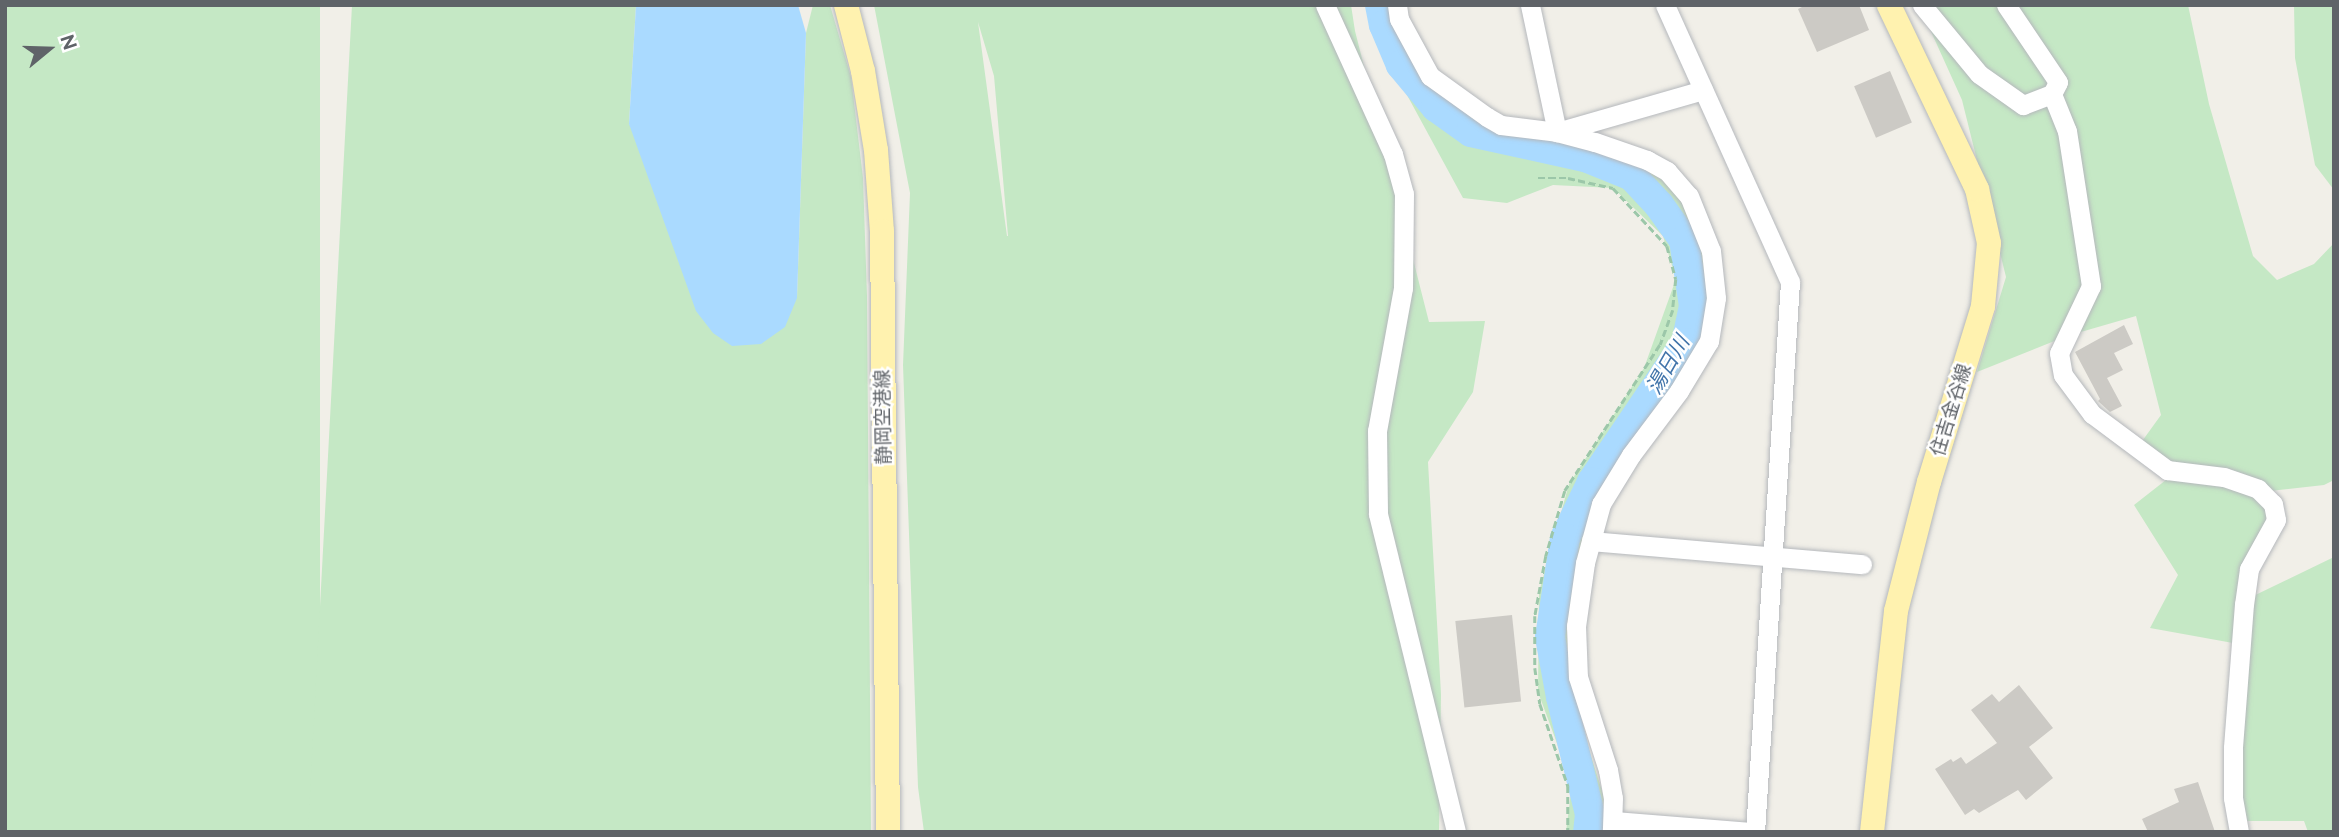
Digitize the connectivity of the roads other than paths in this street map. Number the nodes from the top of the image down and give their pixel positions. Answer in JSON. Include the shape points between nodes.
{"nodes":[{"id":1,"x":846,"y":5,"type":"edge"},
{"id":2,"x":1325,"y":5,"type":"edge"},
{"id":3,"x":1396,"y":5,"type":"edge"},
{"id":4,"x":1530,"y":5,"type":"edge"},
{"id":5,"x":1665,"y":5,"type":"edge"},
{"id":6,"x":1889,"y":5,"type":"edge"},
{"id":7,"x":1922,"y":5,"type":"edge"},
{"id":8,"x":2006,"y":5,"type":"edge"},
{"id":9,"x":1703,"y":90,"type":"junction"},
{"id":10,"x":2052,"y":94,"type":"junction"},
{"id":11,"x":1557,"y":132,"type":"junction"},
{"id":12,"x":1591,"y":541,"type":"junction"},
{"id":13,"x":1772,"y":556,"type":"junction"},
{"id":14,"x":1862,"y":564,"type":"dead end"},
{"id":15,"x":1613,"y":826,"type":"edge"},
{"id":16,"x":888,"y":832,"type":"edge"},
{"id":17,"x":1456,"y":832,"type":"edge"},
{"id":18,"x":1753,"y":832,"type":"edge"},
{"id":19,"x":1872,"y":832,"type":"edge"},
{"id":20,"x":2239,"y":832,"type":"edge"}],
"edges":[{"from":1,"to":16,"type":"main road","name":"静岡空港線","via":[[866,84],[881,231]]},
{"from":2,"to":17,"type":"street","via":[[1393,154],[1404,194],[1403,288],[1377,431],[1378,514]]},
{"from":3,"to":11,"type":"street","via":[[1430,76],[1459,99],[1501,125]]},
{"from":4,"to":11,"type":"street"},
{"from":5,"to":9,"type":"street"},
{"from":6,"to":19,"type":"main road","name":"住吉金谷線","via":[[1976,189],[1989,243],[1983,306],[1929,482],[1896,611]]},
{"from":7,"to":10,"type":"street","via":[[1979,74],[2022,105]]},
{"from":8,"to":10,"type":"street","via":[[2058,82]]},
{"from":9,"to":11,"type":"street"},
{"from":9,"to":13,"type":"street","via":[[1790,282]]},
{"from":10,"to":20,"type":"street","via":[[2067,131],[2091,286],[2059,353],[2063,375],[2092,414],[2167,470],[2224,477],[2258,489],[2273,504],[2276,520],[2249,569],[2244,604],[2233,748],[2233,798]]},
{"from":11,"to":12,"type":"street","via":[[1634,155],[1667,171],[1689,196],[1711,251],[1716,298],[1709,341],[1601,504]]},
{"from":12,"to":13,"type":"street"},
{"from":12,"to":15,"type":"street","via":[[1576,626],[1578,677],[1608,770]]},
{"from":13,"to":14,"type":"street"},
{"from":13,"to":18,"type":"street"},
{"from":15,"to":18,"type":"street"}]}
